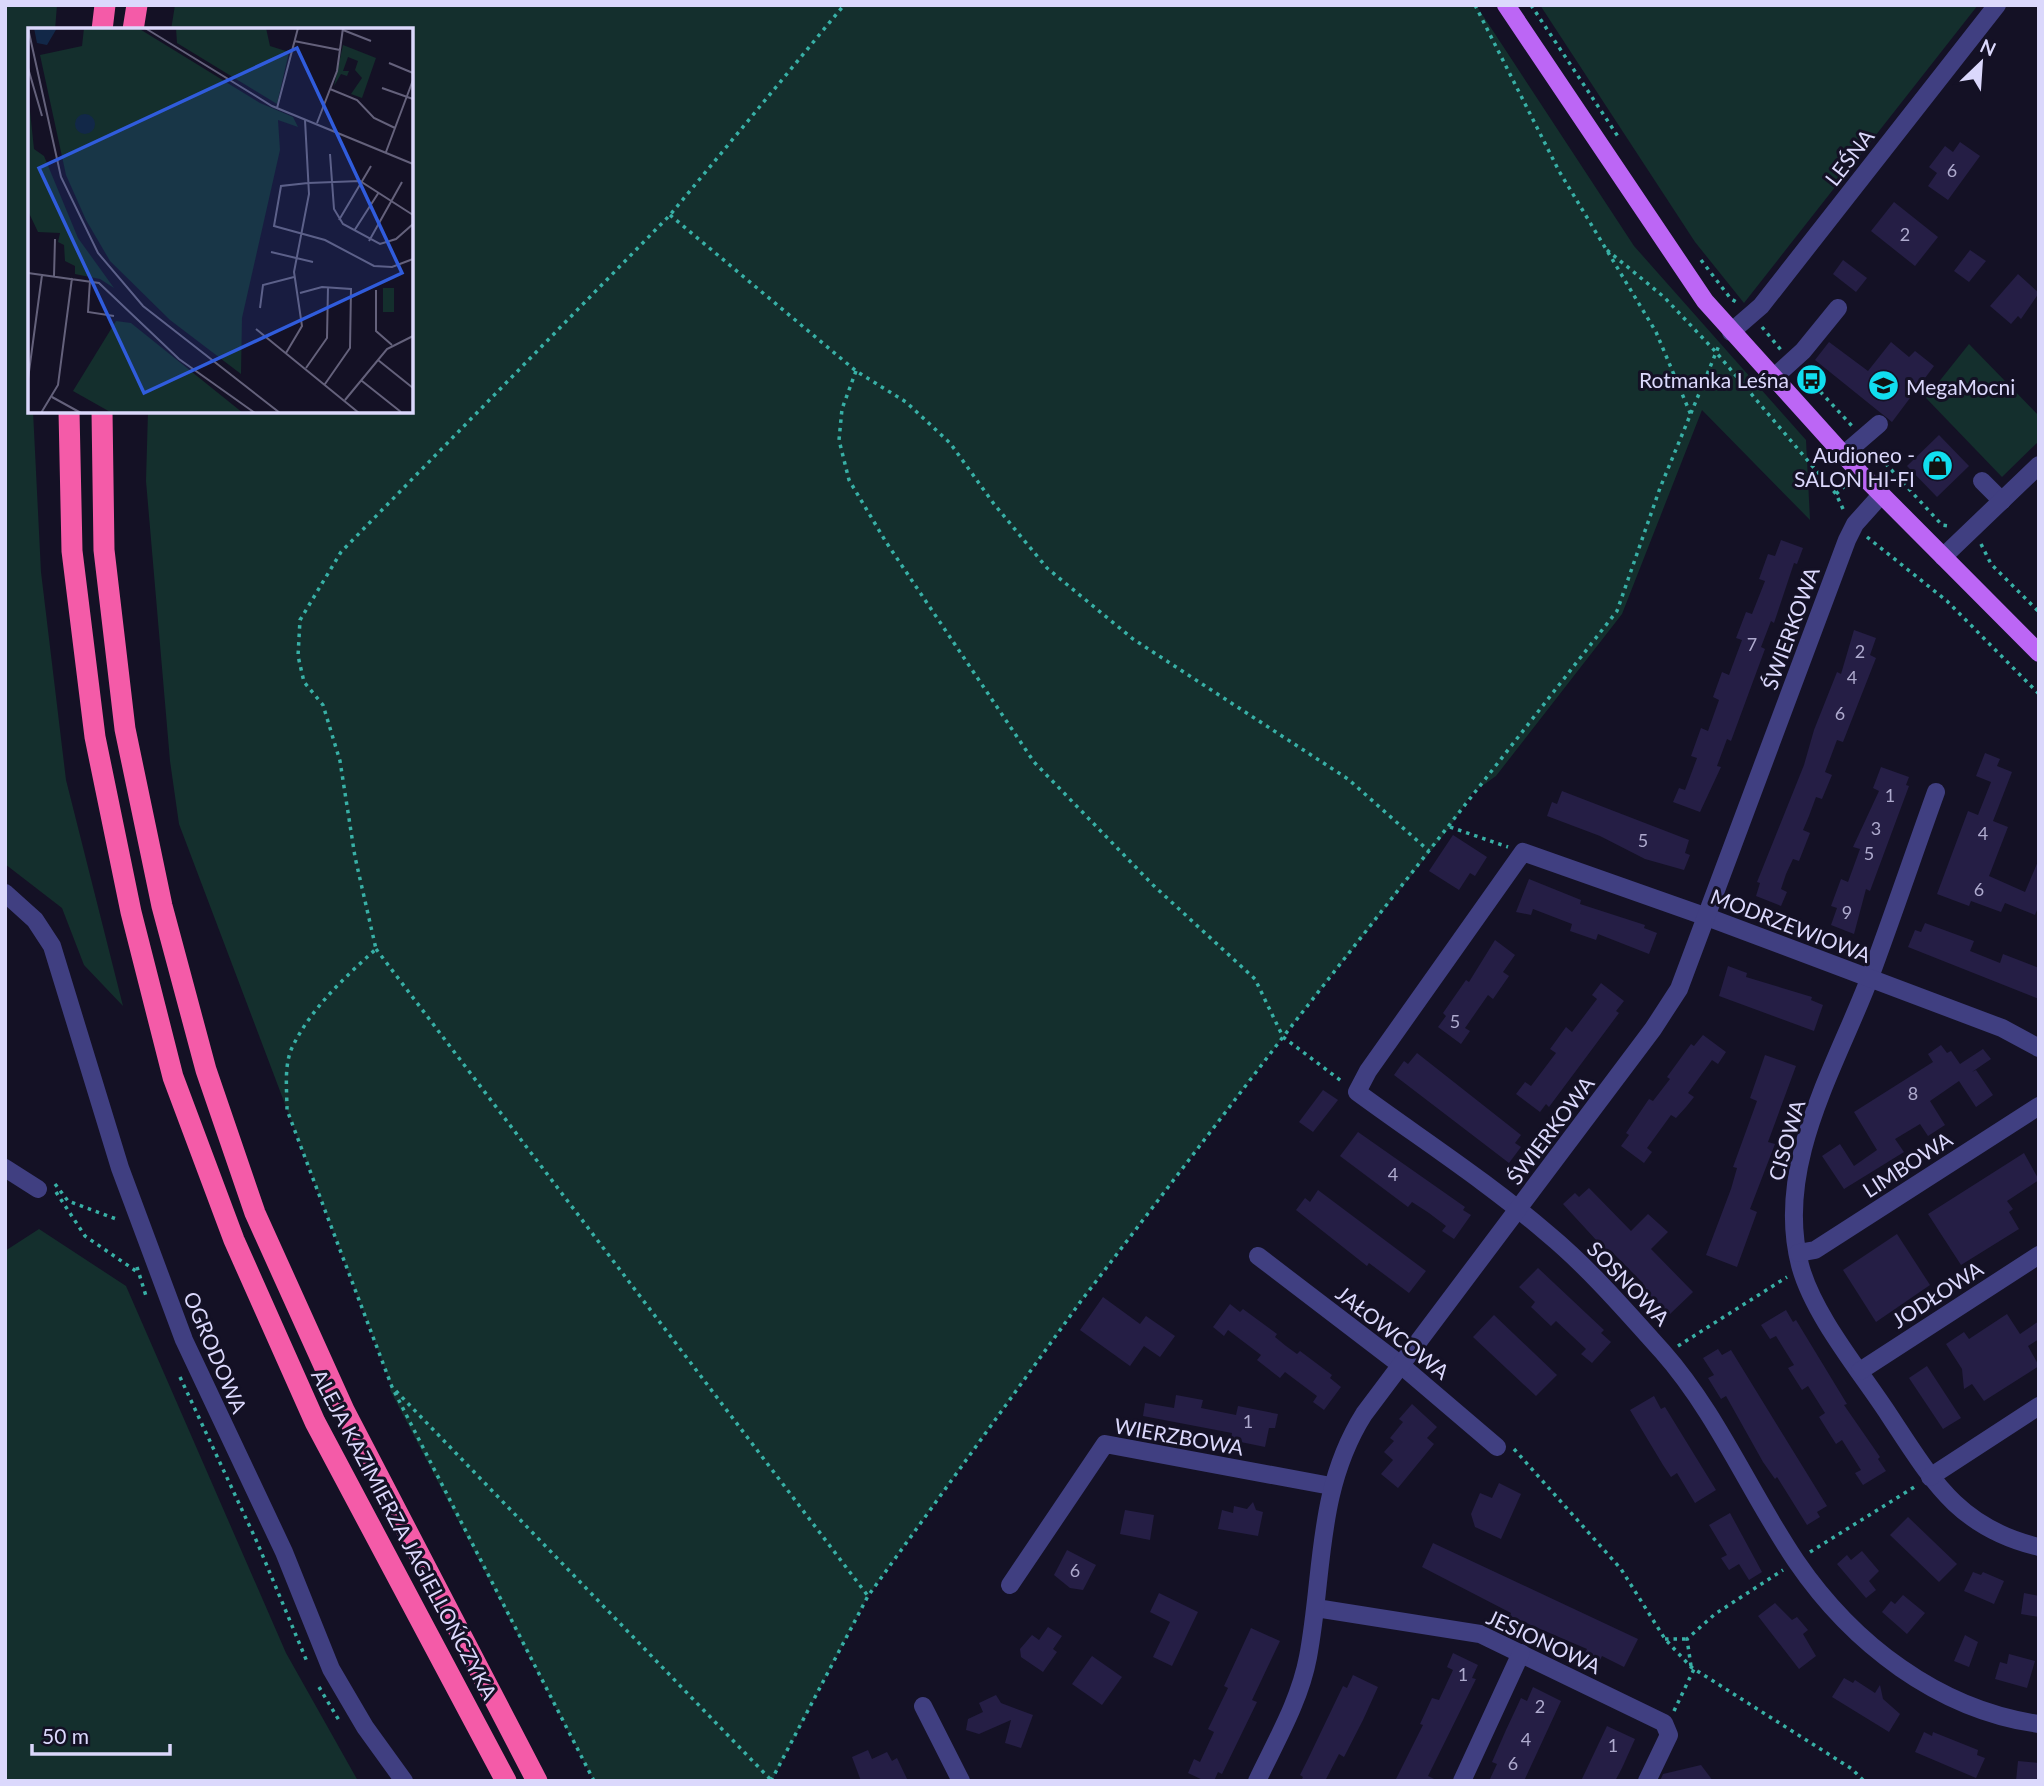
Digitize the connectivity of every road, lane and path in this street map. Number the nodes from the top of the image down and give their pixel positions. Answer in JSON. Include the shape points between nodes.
{"nodes":[{"id":1,"x":105,"y":5,"type":"edge"},
{"id":2,"x":136,"y":5,"type":"edge"},
{"id":3,"x":844,"y":5,"type":"edge"},
{"id":4,"x":1475,"y":5,"type":"edge"},
{"id":5,"x":1506,"y":5,"type":"edge"},
{"id":6,"x":1531,"y":5,"type":"edge"},
{"id":7,"x":1997,"y":5,"type":"edge"},
{"id":8,"x":102,"y":28,"type":"edge"},
{"id":9,"x":133,"y":28,"type":"edge"},
{"id":10,"x":1621,"y":141,"type":"dead end"},
{"id":11,"x":670,"y":215,"type":"junction"},
{"id":12,"x":1607,"y":250,"type":"junction"},
{"id":13,"x":1698,"y":256,"type":"dead end"},
{"id":14,"x":1761,"y":306,"type":"junction"},
{"id":15,"x":1838,"y":308,"type":"dead end"},
{"id":16,"x":1731,"y":332,"type":"junction"},
{"id":17,"x":1715,"y":351,"type":"junction"},
{"id":18,"x":1792,"y":361,"type":"junction"},
{"id":19,"x":856,"y":371,"type":"junction"},
{"id":20,"x":1772,"y":379,"type":"junction"},
{"id":21,"x":69,"y":413,"type":"edge"},
{"id":22,"x":102,"y":413,"type":"edge"},
{"id":23,"x":1692,"y":417,"type":"junction"},
{"id":24,"x":1879,"y":424,"type":"dead end"},
{"id":25,"x":1863,"y":438,"type":"junction"},
{"id":26,"x":1843,"y":455,"type":"junction"},
{"id":27,"x":2039,"y":465,"type":"edge"},
{"id":28,"x":1982,"y":481,"type":"dead end"},
{"id":29,"x":1881,"y":495,"type":"junction"},
{"id":30,"x":2002,"y":501,"type":"junction"},
{"id":31,"x":1970,"y":531,"type":"junction"},
{"id":32,"x":1943,"y":557,"type":"junction"},
{"id":33,"x":2039,"y":612,"type":"edge"},
{"id":34,"x":2039,"y":653,"type":"edge"},
{"id":35,"x":1936,"y":792,"type":"dead end"},
{"id":36,"x":1450,"y":827,"type":"junction"},
{"id":37,"x":1429,"y":851,"type":"junction"},
{"id":38,"x":1523,"y":852,"type":"junction"},
{"id":39,"x":5,"y":893,"type":"edge"},
{"id":40,"x":1707,"y":917,"type":"junction"},
{"id":41,"x":376,"y":949,"type":"junction"},
{"id":42,"x":1869,"y":979,"type":"junction"},
{"id":43,"x":1283,"y":1037,"type":"junction"},
{"id":44,"x":2039,"y":1048,"type":"edge"},
{"id":45,"x":1336,"y":1078,"type":"dead end"},
{"id":46,"x":2039,"y":1106,"type":"edge"},
{"id":47,"x":5,"y":1168,"type":"edge"},
{"id":48,"x":57,"y":1185,"type":"dead end"},
{"id":49,"x":44,"y":1187,"type":"joint"},
{"id":50,"x":1519,"y":1211,"type":"junction"},
{"id":51,"x":117,"y":1218,"type":"dead end"},
{"id":52,"x":2039,"y":1255,"type":"edge"},
{"id":53,"x":1258,"y":1256,"type":"dead end"},
{"id":54,"x":1799,"y":1261,"type":"junction"},
{"id":55,"x":151,"y":1308,"type":"dead end"},
{"id":56,"x":1665,"y":1354,"type":"junction"},
{"id":57,"x":175,"y":1366,"type":"dead end"},
{"id":58,"x":1402,"y":1366,"type":"junction"},
{"id":59,"x":1860,"y":1371,"type":"junction"},
{"id":60,"x":392,"y":1387,"type":"junction"},
{"id":61,"x":2039,"y":1406,"type":"edge"},
{"id":62,"x":1505,"y":1447,"type":"joint"},
{"id":63,"x":1930,"y":1477,"type":"junction"},
{"id":64,"x":1331,"y":1486,"type":"junction"},
{"id":65,"x":2039,"y":1547,"type":"edge"},
{"id":66,"x":1010,"y":1585,"type":"dead end"},
{"id":67,"x":868,"y":1596,"type":"junction"},
{"id":68,"x":1316,"y":1608,"type":"junction"},
{"id":69,"x":1665,"y":1639,"type":"junction"},
{"id":70,"x":1687,"y":1639,"type":"dead end"},
{"id":71,"x":1521,"y":1653,"type":"junction"},
{"id":72,"x":1694,"y":1669,"type":"junction"},
{"id":73,"x":311,"y":1671,"type":"dead end"},
{"id":74,"x":317,"y":1682,"type":"dead end"},
{"id":75,"x":923,"y":1706,"type":"dead end"},
{"id":76,"x":1664,"y":1723,"type":"junction"},
{"id":77,"x":2039,"y":1724,"type":"edge"},
{"id":78,"x":343,"y":1727,"type":"dead end"},
{"id":79,"x":1863,"y":1780,"type":"edge"},
{"id":80,"x":404,"y":1781,"type":"edge"},
{"id":81,"x":506,"y":1781,"type":"edge"},
{"id":82,"x":537,"y":1781,"type":"edge"},
{"id":83,"x":594,"y":1781,"type":"edge"},
{"id":84,"x":771,"y":1781,"type":"edge"},
{"id":85,"x":961,"y":1781,"type":"edge"},
{"id":86,"x":1257,"y":1781,"type":"edge"},
{"id":87,"x":1462,"y":1781,"type":"edge"},
{"id":88,"x":1647,"y":1781,"type":"edge"}],
"edges":[{"from":1,"to":8,"type":"highway"},
{"from":2,"to":9,"type":"highway"},
{"from":3,"to":11,"type":"path"},
{"from":4,"to":12,"type":"path","via":[[1559,171]]},
{"from":5,"to":16,"type":"main road","via":[[1679,265]]},
{"from":6,"to":10,"type":"path"},
{"from":7,"to":14,"type":"street","name":"LEŚNA"},
{"from":11,"to":19,"type":"path"},
{"from":11,"to":41,"type":"path","via":[[341,552],[300,620],[298,656],[304,682],[323,705],[340,761]]},
{"from":12,"to":17,"type":"path","via":[[1664,297]]},
{"from":12,"to":23,"type":"path","via":[[1656,332]]},
{"from":13,"to":14,"type":"path","via":[[1731,299],[1739,304],[1753,297]]},
{"from":14,"to":16,"type":"street","name":"LEŚNA"},
{"from":14,"to":18,"type":"path","via":[[1768,313],[1763,330]]},
{"from":15,"to":18,"type":"street"},
{"from":16,"to":17,"type":"path"},
{"from":16,"to":20,"type":"main road"},
{"from":17,"to":23,"type":"path"},
{"from":18,"to":20,"type":"street"},
{"from":18,"to":25,"type":"path"},
{"from":19,"to":37,"type":"path","via":[[906,402],[950,443],[1046,568],[1133,639],[1348,779]]},
{"from":19,"to":43,"type":"path","via":[[842,409],[839,440],[849,480],[886,542],[1034,762],[1153,885],[1255,979]]},
{"from":20,"to":26,"type":"main road"},
{"from":21,"to":81,"type":"highway","name":"ALEJA KAZIMIERZA JAGIELLOŃCZYKA","via":[[72,551],[95,737],[131,912],[173,1077],[234,1240],[314,1422]]},
{"from":22,"to":82,"type":"highway","name":"ALEJA KAZIMIERZA JAGIELLOŃCZYKA","via":[[104,550],[125,729],[162,906],[206,1070],[255,1213],[344,1410]]},
{"from":23,"to":36,"type":"path","via":[[1660,488],[1617,611]]},
{"from":24,"to":25,"type":"street"},
{"from":25,"to":26,"type":"street"},
{"from":25,"to":31,"type":"path","via":[[1942,525],[1963,524]]},
{"from":26,"to":29,"type":"main road"},
{"from":27,"to":30,"type":"street"},
{"from":28,"to":30,"type":"street"},
{"from":29,"to":32,"type":"main road"},
{"from":29,"to":40,"type":"street","name":"ŚWIERKOWA","via":[[1847,540]]},
{"from":30,"to":31,"type":"street"},
{"from":31,"to":32,"type":"street"},
{"from":31,"to":33,"type":"path","via":[[1989,561]]},
{"from":32,"to":34,"type":"main road"},
{"from":35,"to":42,"type":"street","name":"CISOWA"},
{"from":36,"to":37,"type":"path"},
{"from":36,"to":38,"type":"path"},
{"from":37,"to":43,"type":"path"},
{"from":38,"to":40,"type":"street","name":"MODRZEWIOWA"},
{"from":38,"to":50,"type":"street","name":"SOSNOWA","via":[[1357,1092]]},
{"from":39,"to":80,"type":"street","name":"OGRODOWA","via":[[35,920],[52,946],[120,1168],[184,1340],[284,1552],[331,1669]]},
{"from":40,"to":42,"type":"street","name":"MODRZEWIOWA"},
{"from":40,"to":50,"type":"street","name":"ŚWIERKOWA","via":[[1679,989]]},
{"from":41,"to":60,"type":"path","via":[[310,1018],[290,1052],[287,1110]]},
{"from":41,"to":67,"type":"path"},
{"from":42,"to":44,"type":"street","name":"MODRZEWIOWA","via":[[2002,1028]]},
{"from":42,"to":54,"type":"street","name":"CISOWA","via":[[1814,1115],[1800,1166],[1794,1194]]},
{"from":43,"to":45,"type":"path"},
{"from":43,"to":67,"type":"path","via":[[1081,1301]]},
{"from":46,"to":54,"type":"street","name":"LIMBOWA"},
{"from":47,"to":49,"type":"street"},
{"from":48,"to":51,"type":"path","via":[[68,1201]]},
{"from":49,"to":55,"type":"path","via":[[85,1236],[137,1272]]},
{"from":50,"to":56,"type":"street","name":"SOSNOWA","via":[[1550,1235]]},
{"from":50,"to":58,"type":"street","name":"ŚWIERKOWA"},
{"from":52,"to":59,"type":"street","name":"JODŁOWA"},
{"from":53,"to":58,"type":"street","name":"JAŁOWCOWA"},
{"from":54,"to":56,"type":"path"},
{"from":54,"to":59,"type":"street","name":"CISOWA","via":[[1824,1315]]},
{"from":56,"to":77,"type":"street","name":"SOSNOWA","via":[[1796,1561],[1851,1628],[1885,1658],[1931,1687],[2003,1717]]},
{"from":57,"to":73,"type":"path"},
{"from":58,"to":62,"type":"street","name":"JAŁOWCOWA"},
{"from":58,"to":64,"type":"street","name":"ŚWIERKOWA","via":[[1353,1431]]},
{"from":59,"to":63,"type":"street","name":"CISOWA"},
{"from":60,"to":83,"type":"path"},
{"from":60,"to":84,"type":"path"},
{"from":61,"to":63,"type":"street"},
{"from":62,"to":69,"type":"path","via":[[1621,1569]]},
{"from":63,"to":65,"type":"street","name":"CISOWA","via":[[1961,1511],[1988,1530]]},
{"from":64,"to":66,"type":"street","name":"WIERZBOWA","via":[[1105,1444]]},
{"from":64,"to":68,"type":"street","name":"ŚWIERKOWA"},
{"from":67,"to":84,"type":"path"},
{"from":68,"to":71,"type":"street","name":"JESIONOWA","via":[[1466,1629]]},
{"from":68,"to":86,"type":"street","name":"ŚWIERKOWA","via":[[1303,1676]]},
{"from":69,"to":70,"type":"path"},
{"from":69,"to":72,"type":"path"},
{"from":71,"to":76,"type":"street","name":"JESIONOWA"},
{"from":71,"to":87,"type":"street"},
{"from":72,"to":76,"type":"path","via":[[1672,1716]]},
{"from":72,"to":79,"type":"path"},
{"from":74,"to":78,"type":"path"},
{"from":75,"to":85,"type":"street"},
{"from":76,"to":88,"type":"street","via":[[1669,1735]]}]}
